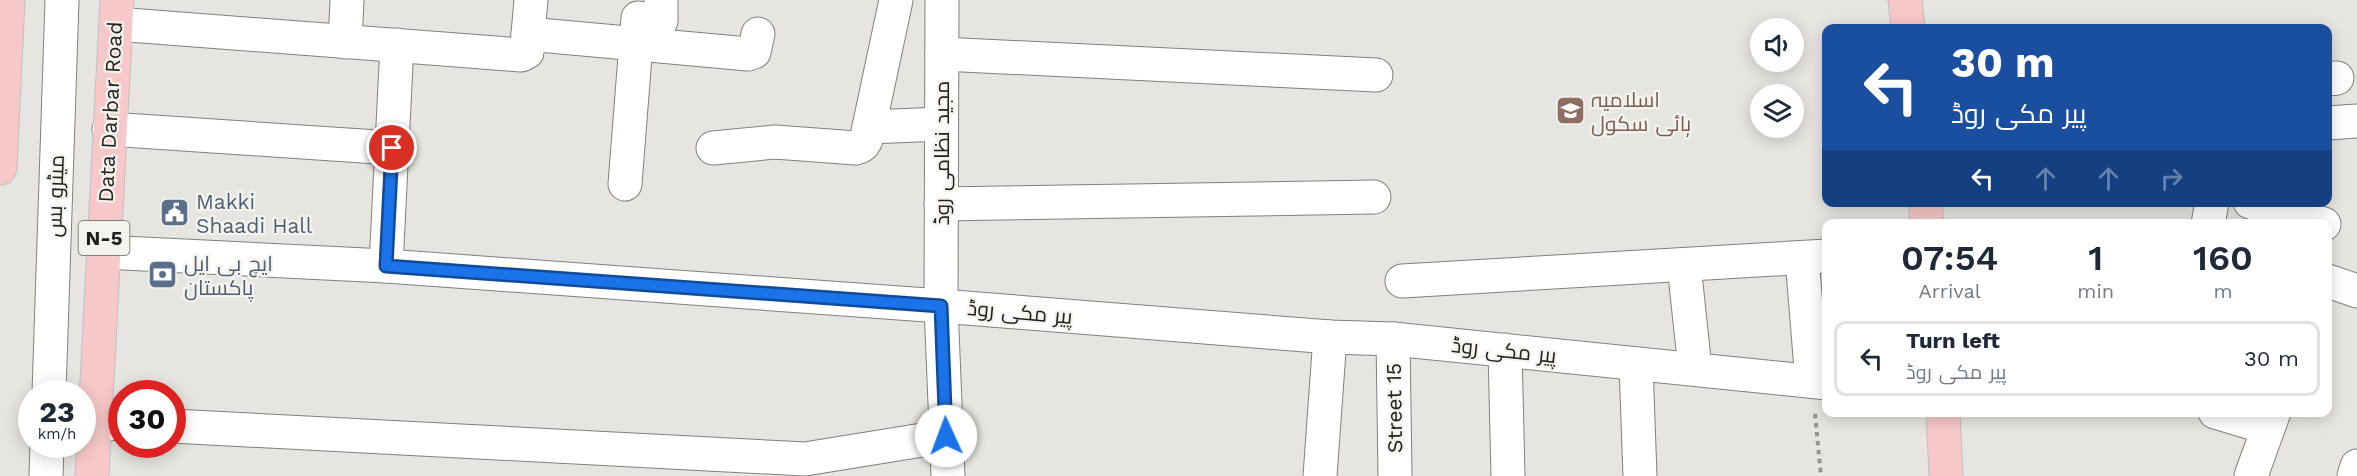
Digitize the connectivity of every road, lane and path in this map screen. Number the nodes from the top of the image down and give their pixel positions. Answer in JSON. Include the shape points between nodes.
{"nodes":[{"id":1,"x":8,"y":0,"type":"edge"},
{"id":2,"x":62,"y":0,"type":"edge"},
{"id":3,"x":347,"y":0,"type":"edge"},
{"id":4,"x":531,"y":0,"type":"edge"},
{"id":5,"x":661,"y":0,"type":"edge"},
{"id":6,"x":896,"y":0,"type":"edge"},
{"id":7,"x":942,"y":0,"type":"edge"},
{"id":8,"x":1905,"y":0,"type":"edge"},
{"id":9,"x":116,"y":12,"type":"edge"},
{"id":10,"x":1908,"y":24,"type":"edge"},
{"id":11,"x":528,"y":34,"type":"junction"},
{"id":12,"x":758,"y":34,"type":"dead end"},
{"id":13,"x":345,"y":42,"type":"junction"},
{"id":14,"x":636,"y":42,"type":"junction"},
{"id":15,"x":397,"y":45,"type":"junction"},
{"id":16,"x":942,"y":54,"type":"junction"},
{"id":17,"x":1376,"y":75,"type":"dead end"},
{"id":18,"x":2357,"y":121,"type":"edge"},
{"id":19,"x":2332,"y":123,"type":"edge"},
{"id":20,"x":941,"y":124,"type":"junction"},
{"id":21,"x":869,"y":127,"type":"junction"},
{"id":22,"x":109,"y":129,"type":"junction"},
{"id":23,"x":392,"y":148,"type":"junction"},
{"id":24,"x":713,"y":148,"type":"dead end"},
{"id":25,"x":0,"y":168,"type":"edge"},
{"id":26,"x":625,"y":184,"type":"dead end"},
{"id":27,"x":1374,"y":197,"type":"dead end"},
{"id":28,"x":941,"y":204,"type":"junction"},
{"id":29,"x":2267,"y":207,"type":"edge"},
{"id":30,"x":2307,"y":219,"type":"edge"},
{"id":31,"x":103,"y":252,"type":"junction"},
{"id":32,"x":1815,"y":257,"type":"edge"},
{"id":33,"x":1684,"y":265,"type":"junction"},
{"id":34,"x":386,"y":266,"type":"junction"},
{"id":35,"x":1402,"y":281,"type":"dead end"},
{"id":36,"x":2332,"y":282,"type":"edge"},
{"id":37,"x":2357,"y":291,"type":"edge"},
{"id":38,"x":941,"y":306,"type":"junction"},
{"id":39,"x":1330,"y":337,"type":"junction"},
{"id":40,"x":1393,"y":339,"type":"junction"},
{"id":41,"x":1505,"y":350,"type":"junction"},
{"id":42,"x":1636,"y":364,"type":"junction"},
{"id":43,"x":1695,"y":369,"type":"junction"},
{"id":44,"x":48,"y":380,"type":"edge"},
{"id":45,"x":1820,"y":382,"type":"edge"},
{"id":46,"x":1943,"y":417,"type":"edge"},
{"id":47,"x":2250,"y":417,"type":"edge"},
{"id":48,"x":2271,"y":420,"type":"edge"},
{"id":49,"x":108,"y":423,"type":"edge"},
{"id":50,"x":186,"y":427,"type":"edge"},
{"id":51,"x":946,"y":436,"type":"junction"},
{"id":52,"x":47,"y":458,"type":"edge"},
{"id":53,"x":661,"y":464,"type":"edge"},
{"id":54,"x":2357,"y":466,"type":"edge"},
{"id":55,"x":46,"y":476,"type":"edge"},
{"id":56,"x":92,"y":476,"type":"edge"},
{"id":57,"x":948,"y":476,"type":"edge"},
{"id":58,"x":1320,"y":476,"type":"edge"},
{"id":59,"x":1395,"y":476,"type":"edge"},
{"id":60,"x":1508,"y":476,"type":"edge"},
{"id":61,"x":1640,"y":476,"type":"edge"},
{"id":62,"x":1821,"y":476,"type":"edge"},
{"id":63,"x":1946,"y":476,"type":"edge"},
{"id":64,"x":2251,"y":476,"type":"edge"},
{"id":65,"x":2354,"y":476,"type":"edge"}],
"edges":[{"from":1,"to":25,"type":"main road"},
{"from":2,"to":44,"type":"street","name":"میٹرو بس"},
{"from":3,"to":13,"type":"street"},
{"from":4,"to":11,"type":"street"},
{"from":5,"to":14,"type":"street","via":[[661,21],[639,18]]},
{"from":6,"to":21,"type":"street"},
{"from":7,"to":16,"type":"street","name":"مجید نظامی روڈ"},
{"from":8,"to":10,"type":"main road"},
{"from":9,"to":13,"type":"street"},
{"from":9,"to":22,"type":"main road","name":"Data Darbar Road","number":"N-5"},
{"from":11,"to":14,"type":"street"},
{"from":11,"to":15,"type":"street","via":[[525,55]]},
{"from":12,"to":14,"type":"street","via":[[754,52],[748,54]]},
{"from":13,"to":15,"type":"street"},
{"from":14,"to":26,"type":"street"},
{"from":15,"to":23,"type":"street"},
{"from":16,"to":17,"type":"street"},
{"from":16,"to":20,"type":"street","name":"مجید نظامی روڈ"},
{"from":18,"to":19,"type":"street"},
{"from":20,"to":21,"type":"street"},
{"from":20,"to":28,"type":"street","name":"مجید نظامی روڈ"},
{"from":21,"to":24,"type":"street","via":[[865,144],[856,148],[775,142]]},
{"from":22,"to":23,"type":"street"},
{"from":22,"to":31,"type":"main road","name":"Data Darbar Road","number":"N-5"},
{"from":23,"to":34,"type":"street"},
{"from":27,"to":28,"type":"street"},
{"from":28,"to":38,"type":"street","name":"مجید نظامی روڈ"},
{"from":29,"to":30,"type":"street"},
{"from":31,"to":34,"type":"street","name":"پیر مکی روڈ"},
{"from":31,"to":49,"type":"main road","name":"Data Darbar Road","number":"N-5"},
{"from":32,"to":33,"type":"street"},
{"from":32,"to":45,"type":"street"},
{"from":33,"to":35,"type":"street"},
{"from":33,"to":43,"type":"street"},
{"from":34,"to":38,"type":"street","name":"پیر مکی روڈ"},
{"from":36,"to":37,"type":"street"},
{"from":38,"to":39,"type":"street","name":"پیر مکی روڈ"},
{"from":38,"to":51,"type":"street","name":"مجید نظامی روڈ"},
{"from":39,"to":40,"type":"street","name":"پیر مکی روڈ"},
{"from":39,"to":58,"type":"street"},
{"from":40,"to":41,"type":"street","name":"پیر مکی روڈ"},
{"from":40,"to":59,"type":"street","name":"Street 15"},
{"from":41,"to":42,"type":"street","name":"پیر مکی روڈ"},
{"from":41,"to":60,"type":"street"},
{"from":42,"to":43,"type":"street","name":"پیر مکی روڈ"},
{"from":42,"to":61,"type":"street"},
{"from":43,"to":45,"type":"street","name":"پیر مکی روڈ"},
{"from":45,"to":62,"type":"path"},
{"from":46,"to":63,"type":"main road"},
{"from":47,"to":48,"type":"street"},
{"from":48,"to":64,"type":"street"},
{"from":49,"to":56,"type":"main road","name":"Data Darbar Road","number":"N-5"},
{"from":50,"to":53,"type":"street"},
{"from":51,"to":53,"type":"street","via":[[805,459]]},
{"from":51,"to":57,"type":"street","name":"مجید نظامی روڈ"},
{"from":52,"to":55,"type":"street"},
{"from":54,"to":65,"type":"street"}]}
